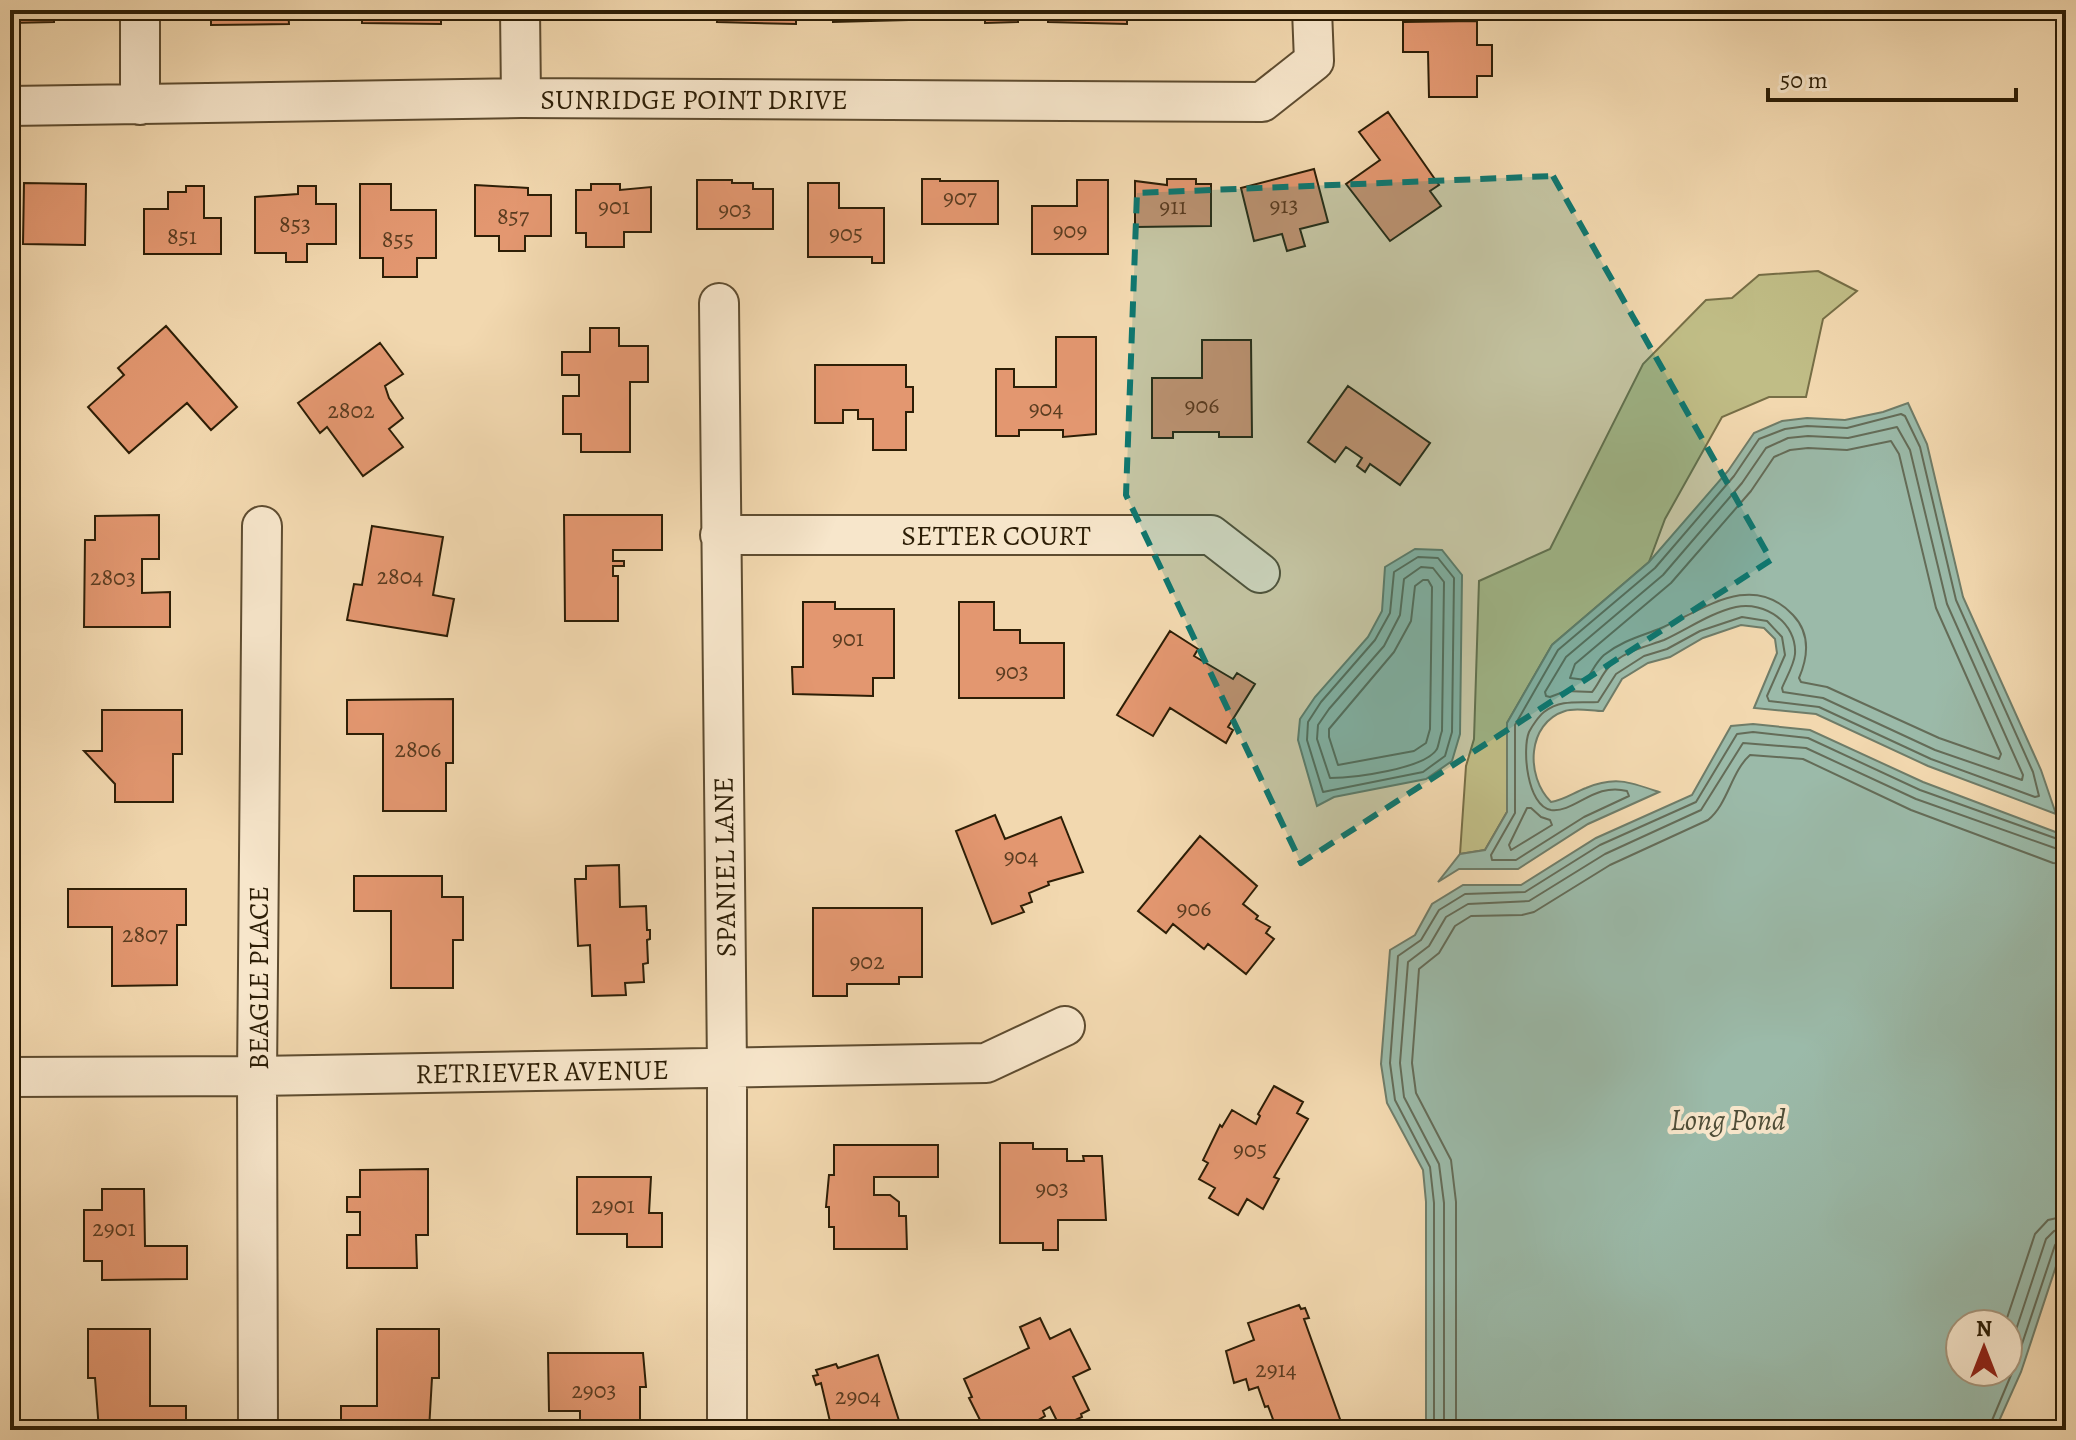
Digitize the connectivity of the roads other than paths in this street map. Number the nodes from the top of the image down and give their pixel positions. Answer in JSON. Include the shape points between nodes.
{"nodes":[{"id":1,"x":140,"y":10,"type":"edge"},
{"id":2,"x":520,"y":10,"type":"edge"},
{"id":3,"x":1312,"y":10,"type":"edge"},
{"id":4,"x":521,"y":98,"type":"junction"},
{"id":5,"x":140,"y":105,"type":"junction"},
{"id":6,"x":10,"y":106,"type":"edge"},
{"id":7,"x":719,"y":303,"type":"dead end"},
{"id":8,"x":262,"y":526,"type":"dead end"},
{"id":9,"x":720,"y":535,"type":"junction"},
{"id":10,"x":1260,"y":573,"type":"dead end"},
{"id":11,"x":1065,"y":1026,"type":"dead end"},
{"id":12,"x":727,"y":1068,"type":"junction"},
{"id":13,"x":257,"y":1076,"type":"junction"},
{"id":14,"x":10,"y":1077,"type":"edge"},
{"id":15,"x":258,"y":1430,"type":"edge"},
{"id":16,"x":727,"y":1430,"type":"edge"}],
"edges":[{"from":1,"to":5,"type":"street"},
{"from":2,"to":4,"type":"street"},
{"from":3,"to":4,"type":"street","name":"SUNRIDGE POINT DRIVE","via":[[1314,61],[1262,102]]},
{"from":4,"to":5,"type":"street","name":"SUNRIDGE POINT DRIVE"},
{"from":5,"to":6,"type":"street","name":"SUNRIDGE POINT DRIVE"},
{"from":7,"to":9,"type":"street","name":"SPANIEL LANE"},
{"from":8,"to":13,"type":"street","name":"BEAGLE PLACE"},
{"from":9,"to":10,"type":"street","name":"SETTER COURT","via":[[1211,535]]},
{"from":9,"to":12,"type":"street","name":"SPANIEL LANE"},
{"from":11,"to":12,"type":"street","name":"RETRIEVER AVENUE","via":[[986,1063]]},
{"from":12,"to":13,"type":"street","name":"RETRIEVER AVENUE"},
{"from":12,"to":16,"type":"street","name":"SPANIEL LANE"},
{"from":13,"to":14,"type":"street","name":"RETRIEVER AVENUE"},
{"from":13,"to":15,"type":"street","name":"BEAGLE PLACE"}]}
